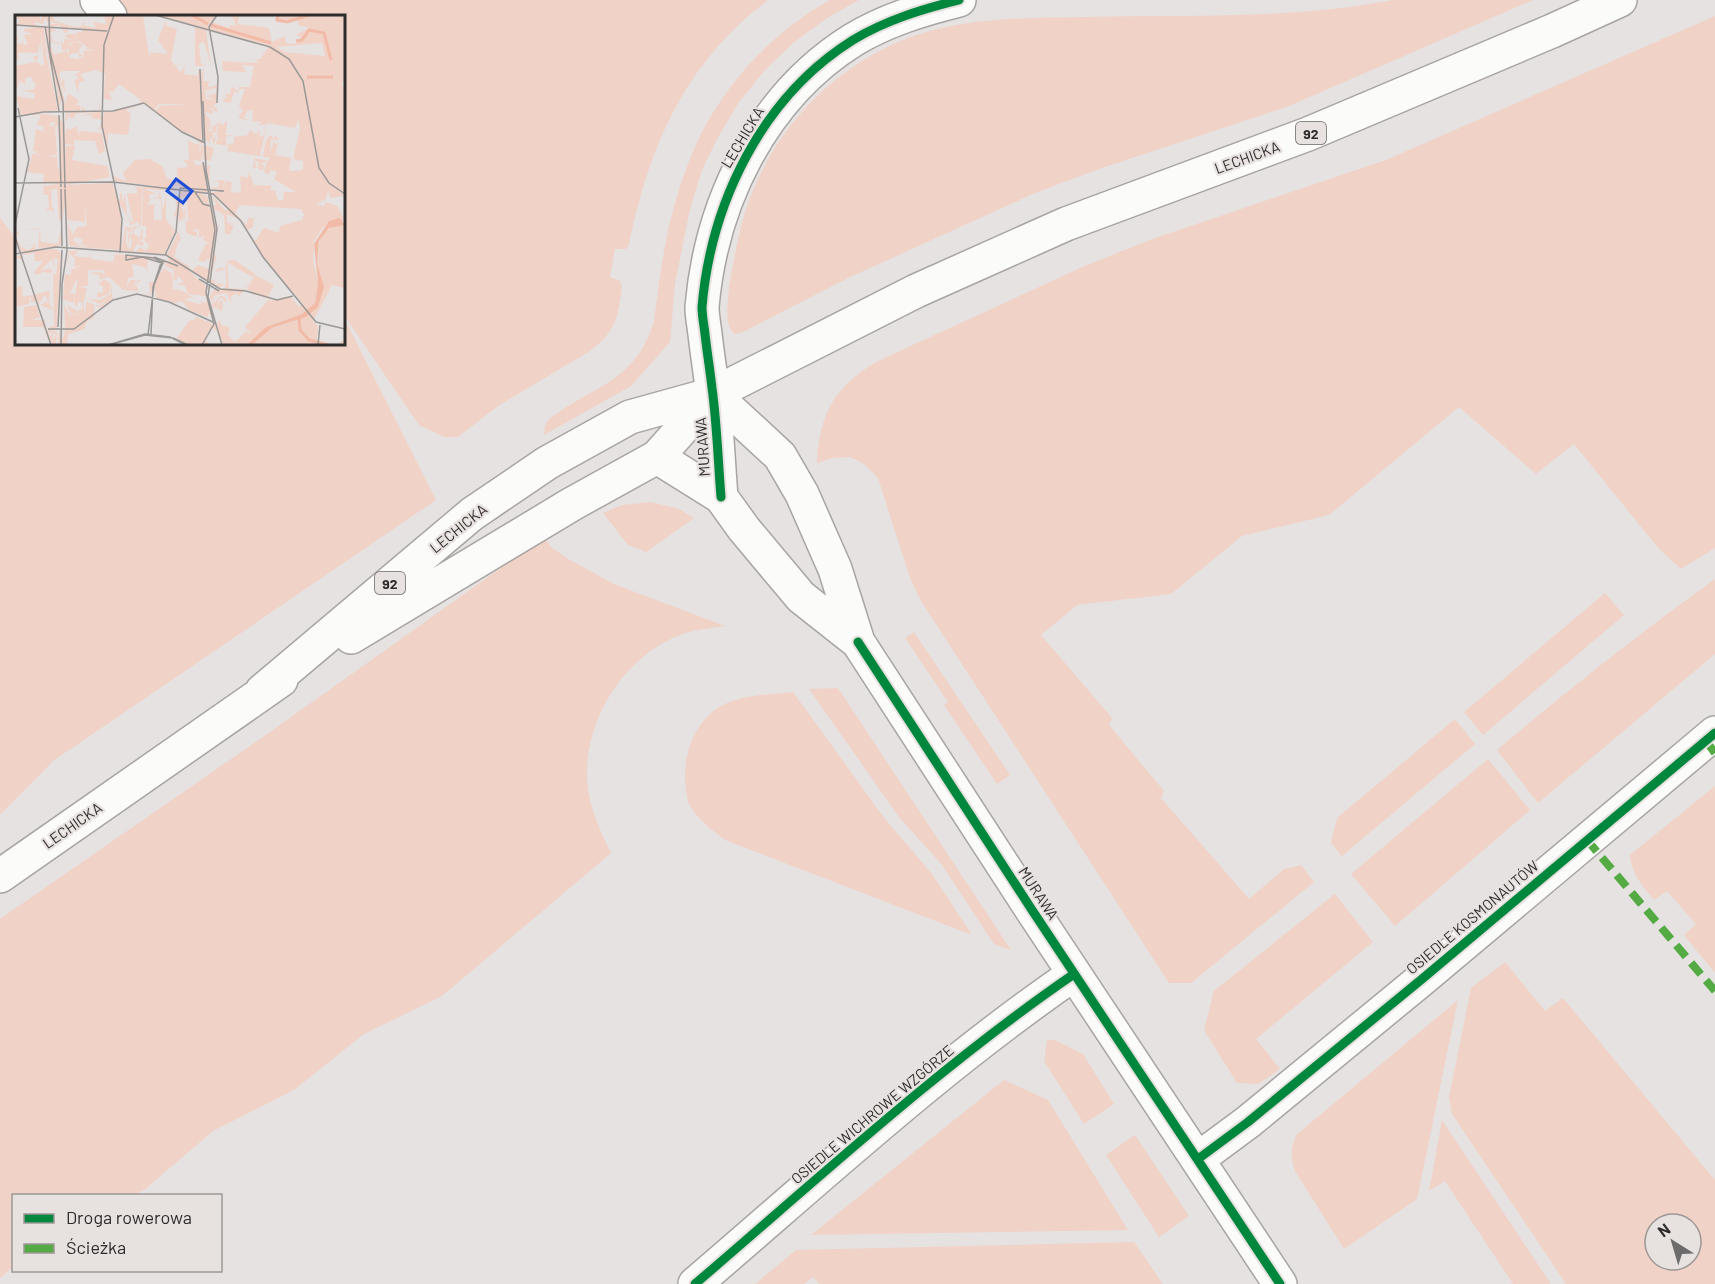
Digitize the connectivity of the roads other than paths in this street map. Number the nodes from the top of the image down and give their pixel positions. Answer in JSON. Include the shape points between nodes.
{"nodes":[{"id":1,"x":98,"y":0,"type":"edge"},
{"id":2,"x":959,"y":0,"type":"edge"},
{"id":3,"x":1620,"y":0,"type":"edge"},
{"id":4,"x":109,"y":15,"type":"edge"},
{"id":5,"x":713,"y":394,"type":"junction"},
{"id":6,"x":657,"y":457,"type":"junction"},
{"id":7,"x":721,"y":497,"type":"junction"},
{"id":8,"x":858,"y":642,"type":"junction"},
{"id":9,"x":262,"y":692,"type":"junction"},
{"id":10,"x":1715,"y":734,"type":"edge"},
{"id":11,"x":0,"y":876,"type":"edge"},
{"id":12,"x":1074,"y":974,"type":"junction"},
{"id":13,"x":1198,"y":1160,"type":"junction"},
{"id":14,"x":695,"y":1284,"type":"edge"},
{"id":15,"x":1280,"y":1284,"type":"edge"}],
"edges":[{"from":1,"to":4,"type":"street"},
{"from":2,"to":5,"type":"street","name":"LECHICKA","via":[[904,16],[854,40],[817,66],[787,95],[759,133],[733,180],[709,261],[702,309]]},
{"from":3,"to":5,"type":"street","name":"LECHICKA","number":"92","via":[[1308,134],[1066,224],[916,291]]},
{"from":5,"to":6,"type":"street","name":"LECHICKA","number":"92"},
{"from":5,"to":7,"type":"street","name":"MURAWA"},
{"from":5,"to":8,"type":"street","name":"MURAWA","via":[[780,456],[802,494],[835,569]]},
{"from":5,"to":9,"type":"street","name":"LECHICKA","number":"92","via":[[630,417],[522,479],[472,514]]},
{"from":6,"to":7,"type":"street","name":"MURAWA"},
{"from":6,"to":9,"type":"street","name":"LECHICKA","number":"92","via":[[572,504]]},
{"from":7,"to":8,"type":"street","name":"MURAWA","via":[[801,597]]},
{"from":8,"to":12,"type":"street","name":"MURAWA"},
{"from":9,"to":11,"type":"street","name":"LECHICKA","number":"92"},
{"from":10,"to":13,"type":"street","name":"OSIEDLE KOSMONAUTÓW"},
{"from":12,"to":13,"type":"street","name":"MURAWA"},
{"from":12,"to":14,"type":"street","name":"OSIEDLE WICHROWE WZGÓRZE","via":[[937,1077]]},
{"from":13,"to":15,"type":"street","name":"MURAWA"}]}
